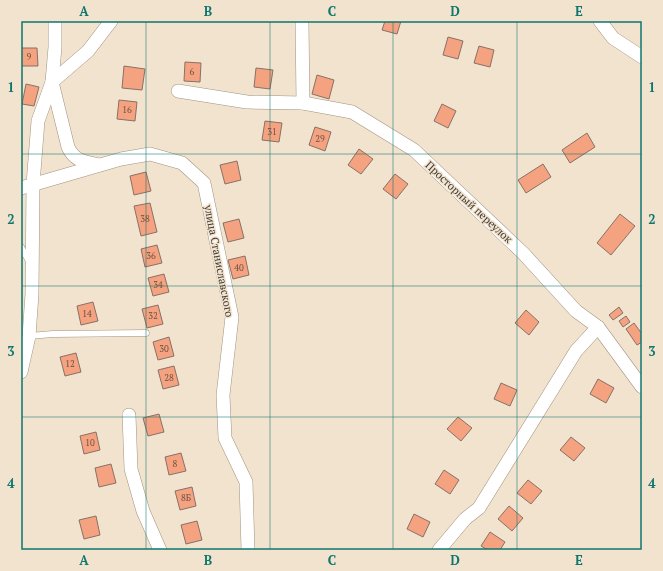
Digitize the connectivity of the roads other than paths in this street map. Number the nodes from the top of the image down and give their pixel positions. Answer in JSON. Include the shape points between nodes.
{"nodes":[{"id":1,"x":55,"y":21,"type":"edge"},
{"id":2,"x":111,"y":21,"type":"edge"},
{"id":3,"x":302,"y":21,"type":"edge"},
{"id":4,"x":600,"y":21,"type":"edge"},
{"id":5,"x":642,"y":57,"type":"edge"},
{"id":6,"x":52,"y":82,"type":"junction"},
{"id":7,"x":178,"y":91,"type":"dead end"},
{"id":8,"x":303,"y":103,"type":"junction"},
{"id":9,"x":99,"y":165,"type":"junction"},
{"id":10,"x":27,"y":186,"type":"edge"},
{"id":11,"x":21,"y":246,"type":"edge"},
{"id":12,"x":32,"y":266,"type":"junction"},
{"id":13,"x":598,"y":327,"type":"junction"},
{"id":14,"x":146,"y":333,"type":"dead end"},
{"id":15,"x":29,"y":336,"type":"junction"},
{"id":16,"x":21,"y":372,"type":"edge"},
{"id":17,"x":642,"y":387,"type":"edge"},
{"id":18,"x":130,"y":415,"type":"dead end"},
{"id":19,"x":160,"y":550,"type":"edge"},
{"id":20,"x":248,"y":550,"type":"edge"},
{"id":21,"x":439,"y":550,"type":"edge"}],
"edges":[{"from":1,"to":6,"type":"street"},
{"from":2,"to":6,"type":"street","via":[[88,51]]},
{"from":3,"to":8,"type":"street"},
{"from":4,"to":5,"type":"street","via":[[613,38]]},
{"from":6,"to":9,"type":"street","via":[[71,155],[76,159]]},
{"from":6,"to":10,"type":"street","via":[[38,121]]},
{"from":7,"to":8,"type":"street","name":"Просторный переулок","via":[[247,102]]},
{"from":8,"to":13,"type":"street","name":"Просторный переулок","via":[[352,112],[414,150],[522,253],[576,311]]},
{"from":9,"to":10,"type":"street"},
{"from":9,"to":20,"type":"street","name":"улица Станиславского","via":[[150,154],[182,162],[204,183],[232,317],[223,395],[225,438],[246,482]]},
{"from":10,"to":12,"type":"street"},
{"from":11,"to":12,"type":"lane"},
{"from":12,"to":15,"type":"street"},
{"from":13,"to":17,"type":"street","name":"Просторный переулок"},
{"from":13,"to":21,"type":"street","via":[[576,351],[478,508],[465,519]]},
{"from":14,"to":15,"type":"lane"},
{"from":15,"to":16,"type":"street"},
{"from":18,"to":19,"type":"street","via":[[131,469],[143,511]]}]}
